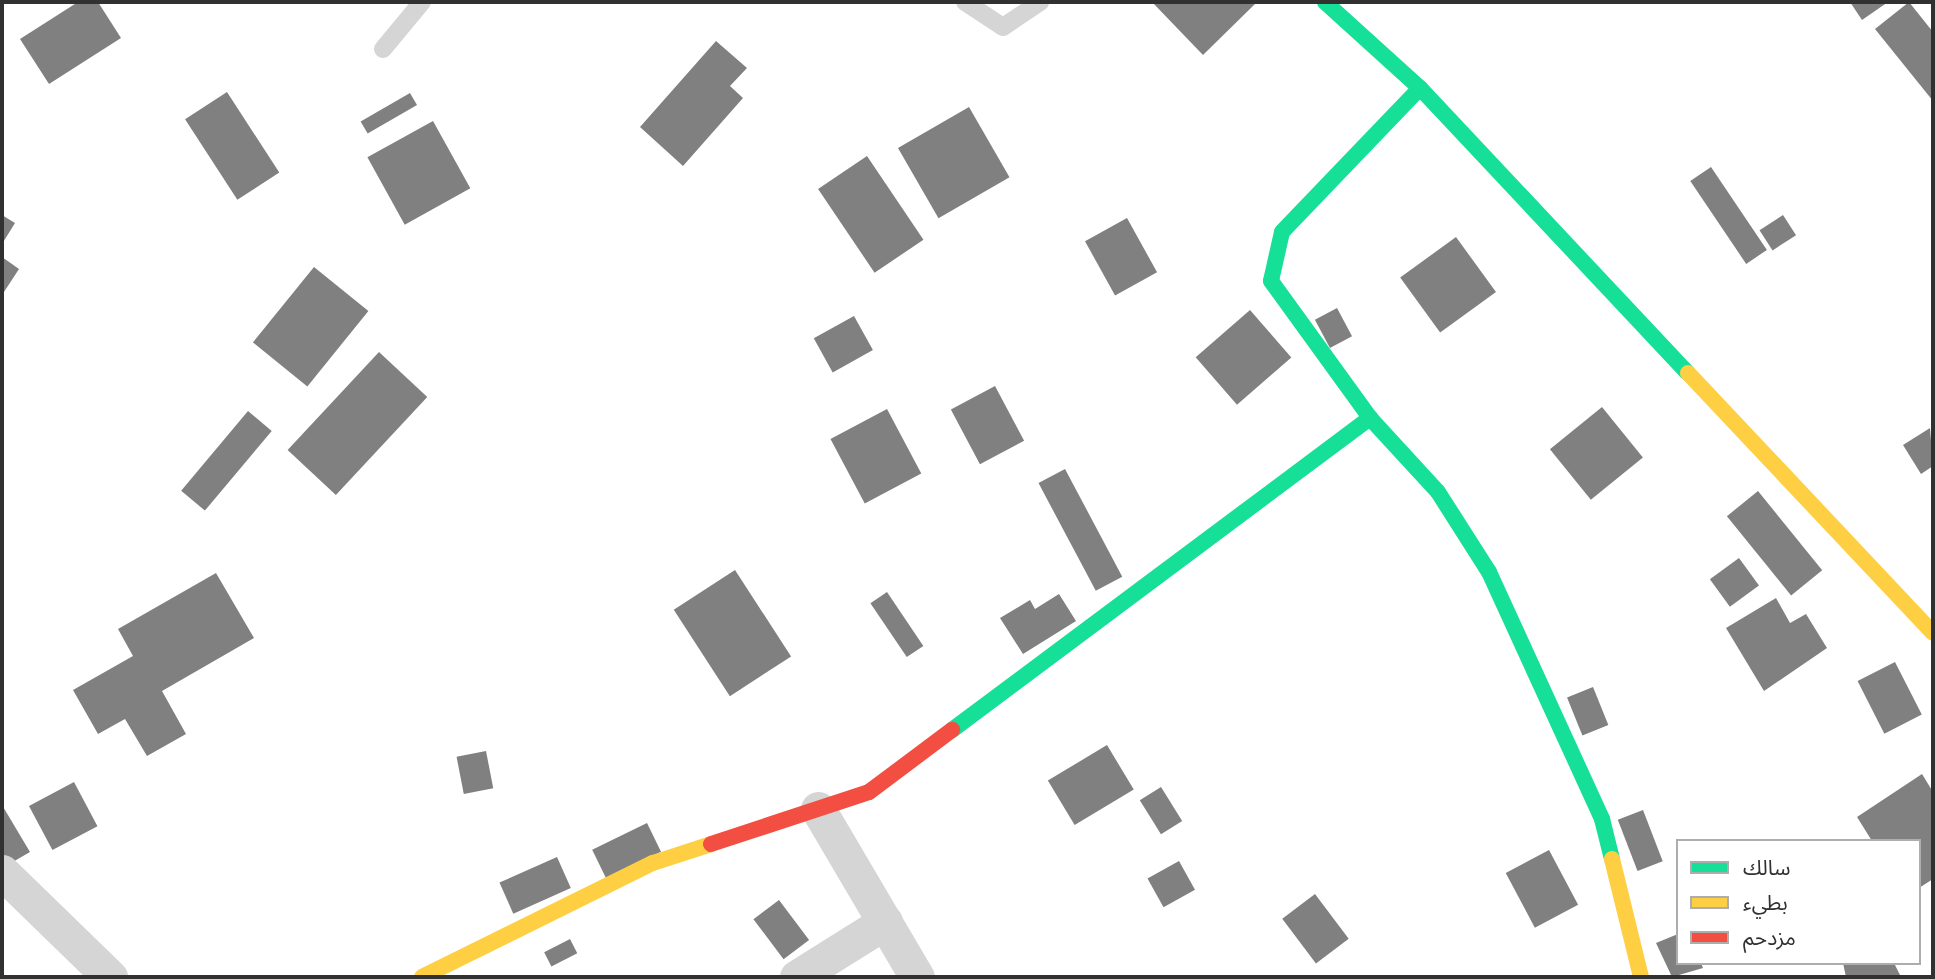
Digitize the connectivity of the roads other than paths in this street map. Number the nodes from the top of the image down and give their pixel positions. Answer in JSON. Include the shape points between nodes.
{"nodes":[{"id":1,"x":422,"y":2,"type":"edge"},
{"id":2,"x":965,"y":2,"type":"edge"},
{"id":3,"x":1040,"y":2,"type":"edge"},
{"id":4,"x":1325,"y":2,"type":"edge"},
{"id":5,"x":383,"y":49,"type":"dead end"},
{"id":6,"x":1420,"y":88,"type":"junction"},
{"id":7,"x":1370,"y":418,"type":"junction"},
{"id":8,"x":1933,"y":633,"type":"edge"},
{"id":9,"x":818,"y":809,"type":"junction"},
{"id":10,"x":2,"y":872,"type":"edge"},
{"id":11,"x":885,"y":922,"type":"junction"},
{"id":12,"x":110,"y":977,"type":"edge"},
{"id":13,"x":422,"y":977,"type":"edge"},
{"id":14,"x":797,"y":977,"type":"edge"},
{"id":15,"x":917,"y":977,"type":"edge"},
{"id":16,"x":1640,"y":977,"type":"edge"}],
"edges":[{"from":1,"to":5,"type":"lane"},
{"from":2,"to":3,"type":"lane","via":[[1003,27]]},
{"from":4,"to":6,"type":"street"},
{"from":6,"to":7,"type":"street","via":[[1282,232],[1271,281]]},
{"from":6,"to":8,"type":"street"},
{"from":7,"to":9,"type":"street","via":[[869,792]]},
{"from":7,"to":16,"type":"street","via":[[1438,492],[1489,572],[1602,819]]},
{"from":9,"to":11,"type":"street"},
{"from":9,"to":13,"type":"street","via":[[653,863]]},
{"from":10,"to":12,"type":"street"},
{"from":11,"to":14,"type":"street"},
{"from":11,"to":15,"type":"street"}]}
